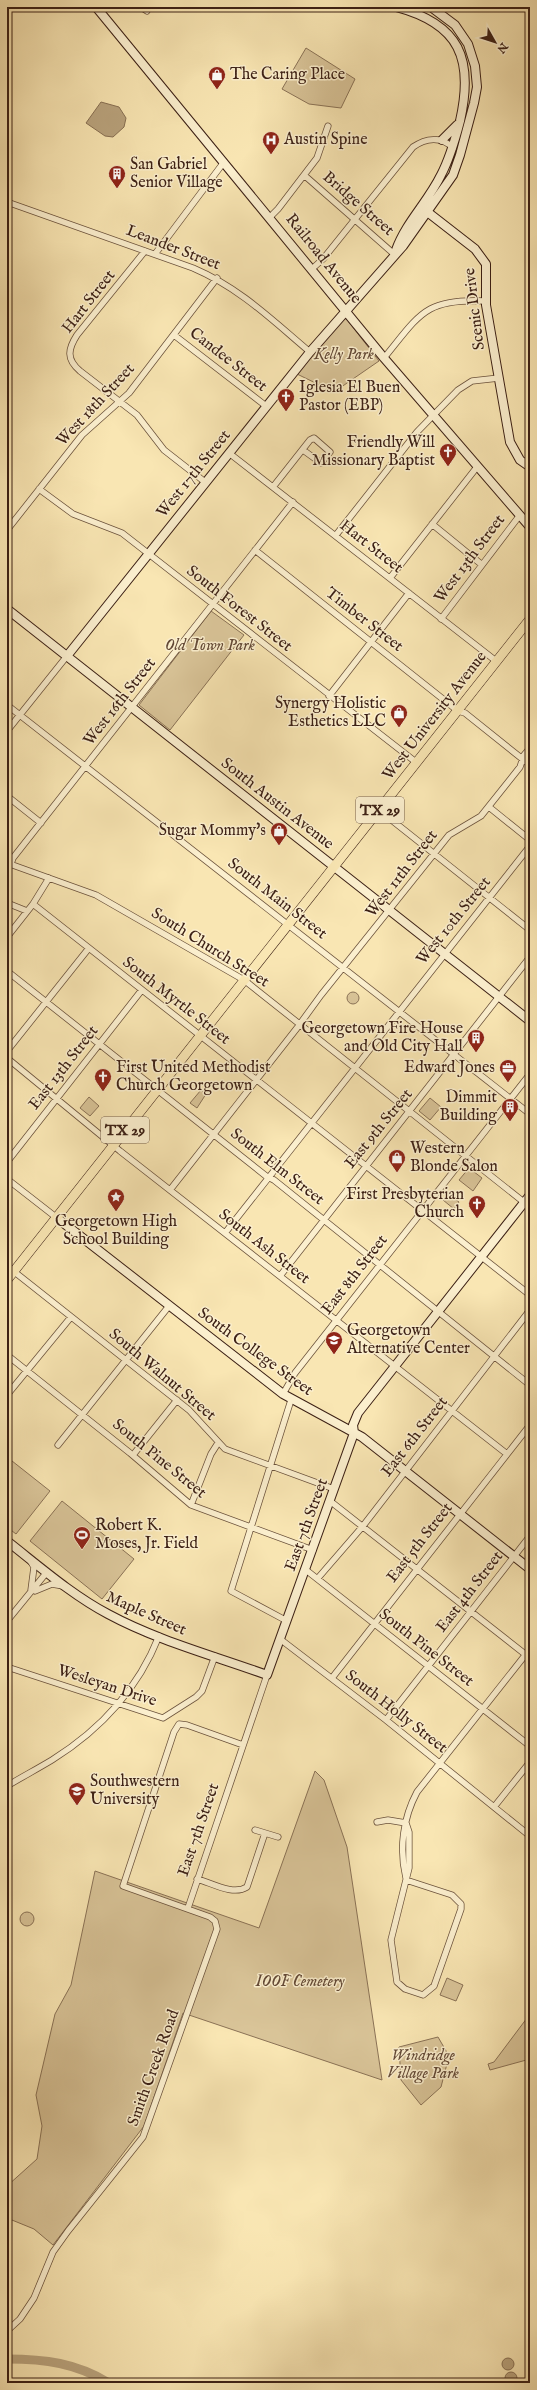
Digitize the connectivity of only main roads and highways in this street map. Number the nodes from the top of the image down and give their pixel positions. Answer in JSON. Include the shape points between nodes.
{"nodes":[{"id":1,"x":530,"y":619,"type":"edge"},
{"id":2,"x":10,"y":1269,"type":"edge"},
{"id":3,"x":7,"y":1280,"type":"edge"}],
"edges":[{"from":1,"to":2,"type":"main road","name":"West University Avenue","number":"TX 29","via":[[57,1218]]},
{"from":2,"to":3,"type":"main road","number":"TX 29"}]}
